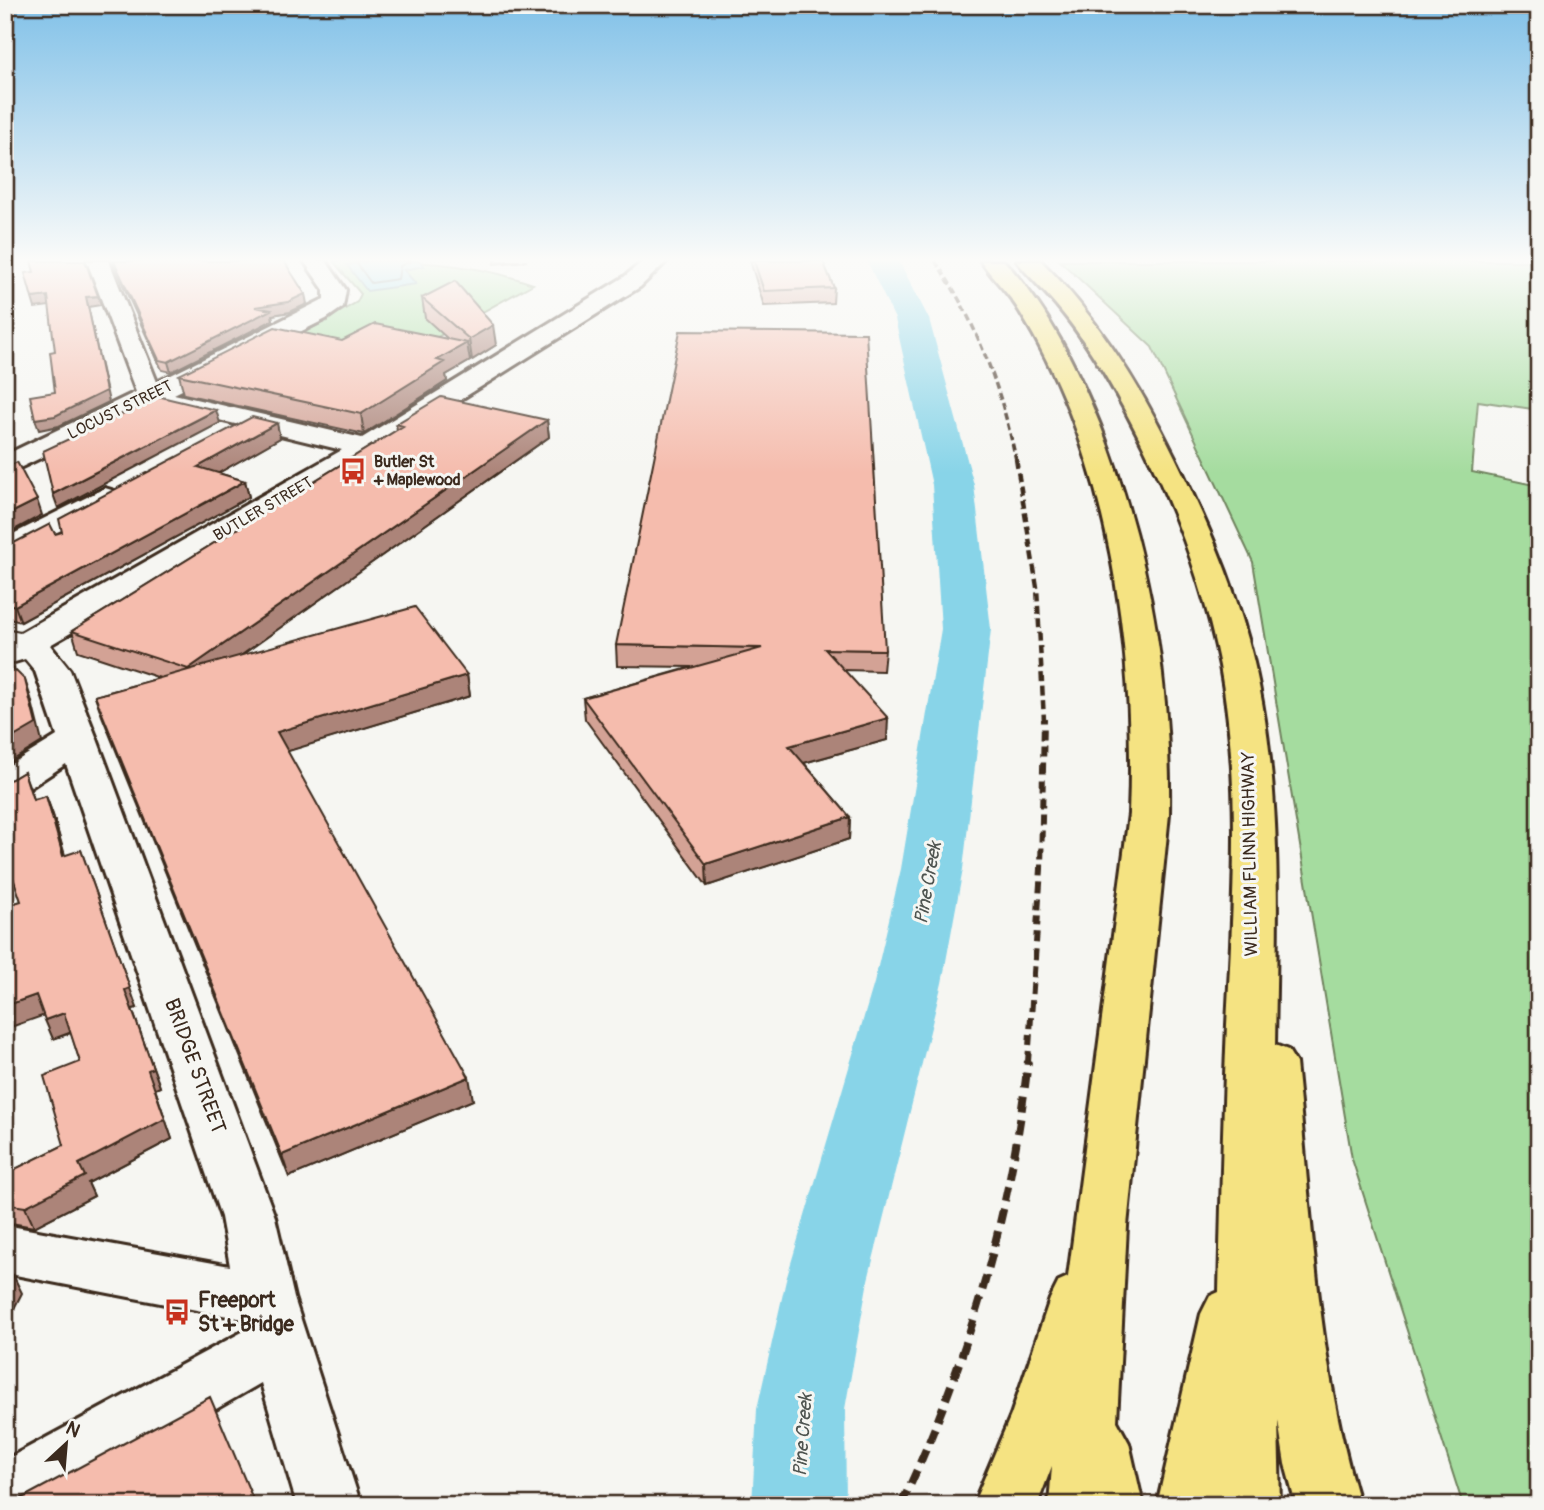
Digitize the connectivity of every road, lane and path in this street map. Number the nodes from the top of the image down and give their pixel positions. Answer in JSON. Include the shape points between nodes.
{"nodes":[{"id":1,"x":125,"y":331,"type":"edge"},
{"id":2,"x":282,"y":331,"type":"edge"},
{"id":3,"x":552,"y":331,"type":"edge"},
{"id":4,"x":1042,"y":331,"type":"edge"},
{"id":5,"x":1087,"y":331,"type":"edge"},
{"id":6,"x":150,"y":396,"type":"junction"},
{"id":7,"x":253,"y":419,"type":"junction"},
{"id":8,"x":218,"y":438,"type":"edge"},
{"id":9,"x":366,"y":447,"type":"junction"},
{"id":10,"x":5,"y":466,"type":"edge"},
{"id":11,"x":135,"y":482,"type":"edge"},
{"id":12,"x":5,"y":551,"type":"edge"},
{"id":13,"x":12,"y":647,"type":"edge"},
{"id":14,"x":78,"y":739,"type":"junction"},
{"id":15,"x":5,"y":786,"type":"edge"},
{"id":16,"x":1253,"y":862,"type":"junction"},
{"id":17,"x":1100,"y":1226,"type":"junction"},
{"id":18,"x":1247,"y":1226,"type":"junction"},
{"id":19,"x":5,"y":1249,"type":"edge"},
{"id":20,"x":272,"y":1320,"type":"junction"},
{"id":21,"x":1091,"y":1360,"type":"junction"},
{"id":22,"x":5,"y":1494,"type":"edge"},
{"id":23,"x":329,"y":1505,"type":"edge"},
{"id":24,"x":1005,"y":1505,"type":"edge"},
{"id":25,"x":1081,"y":1505,"type":"edge"},
{"id":26,"x":1111,"y":1505,"type":"edge"},
{"id":27,"x":1189,"y":1505,"type":"edge"},
{"id":28,"x":1248,"y":1505,"type":"edge"},
{"id":29,"x":1328,"y":1505,"type":"edge"}],
"edges":[{"from":1,"to":6,"type":"street"},
{"from":2,"to":6,"type":"street","name":"LOCUST STREET"},
{"from":3,"to":9,"type":"street","name":"BUTLER STREET"},
{"from":4,"to":17,"type":"highway","via":[[1095,446],[1121,528],[1144,642],[1152,751],[1149,814]]},
{"from":5,"to":16,"type":"highway","name":"WILLIAM FLINN HIGHWAY","via":[[1123,386],[1179,495],[1220,601],[1238,668],[1249,748]]},
{"from":6,"to":7,"type":"street"},
{"from":6,"to":10,"type":"street","name":"LOCUST STREET"},
{"from":7,"to":8,"type":"street"},
{"from":7,"to":9,"type":"street"},
{"from":9,"to":13,"type":"street","name":"BUTLER STREET"},
{"from":11,"to":12,"type":"street"},
{"from":13,"to":14,"type":"street","name":"BRIDGE STREET","via":[[42,655],[48,663]]},
{"from":14,"to":15,"type":"street"},
{"from":14,"to":20,"type":"street","name":"BRIDGE STREET","via":[[248,1217]]},
{"from":16,"to":18,"type":"highway","name":"WILLIAM FLINN HIGHWAY"},
{"from":16,"to":29,"type":"highway","via":[[1298,1356],[1316,1464]]},
{"from":17,"to":21,"type":"highway"},
{"from":17,"to":24,"type":"highway","via":[[1046,1402]]},
{"from":18,"to":27,"type":"highway"},
{"from":18,"to":28,"type":"highway","name":"WILLIAM FLINN HIGHWAY"},
{"from":19,"to":20,"type":"street"},
{"from":20,"to":22,"type":"street"},
{"from":20,"to":23,"type":"street","name":"BRIDGE STREET"},
{"from":21,"to":25,"type":"highway"},
{"from":21,"to":26,"type":"highway","via":[[1100,1456]]}]}
